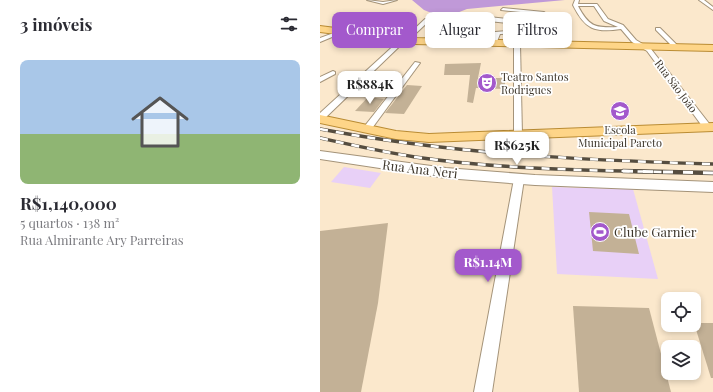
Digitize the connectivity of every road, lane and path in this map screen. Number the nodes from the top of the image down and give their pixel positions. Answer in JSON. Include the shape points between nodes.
{"nodes":[{"id":1,"x":369,"y":0,"type":"edge"},
{"id":2,"x":395,"y":0,"type":"edge"},
{"id":3,"x":582,"y":0,"type":"edge"},
{"id":4,"x":701,"y":0,"type":"edge"},
{"id":5,"x":575,"y":5,"type":"junction"},
{"id":6,"x":503,"y":9,"type":"dead end"},
{"id":7,"x":713,"y":9,"type":"edge"},
{"id":8,"x":532,"y":12,"type":"edge"},
{"id":9,"x":596,"y":15,"type":"dead end"},
{"id":10,"x":603,"y":15,"type":"junction"},
{"id":11,"x":581,"y":16,"type":"junction"},
{"id":12,"x":588,"y":16,"type":"dead end"},
{"id":13,"x":425,"y":22,"type":"edge"},
{"id":14,"x":622,"y":28,"type":"junction"},
{"id":15,"x":320,"y":29,"type":"edge"},
{"id":16,"x":417,"y":29,"type":"edge"},
{"id":17,"x":658,"y":29,"type":"dead end"},
{"id":18,"x":332,"y":31,"type":"edge"},
{"id":19,"x":503,"y":32,"type":"edge"},
{"id":20,"x":332,"y":35,"type":"edge"},
{"id":21,"x":320,"y":40,"type":"edge"},
{"id":22,"x":495,"y":40,"type":"edge"},
{"id":23,"x":572,"y":45,"type":"edge"},
{"id":24,"x":642,"y":46,"type":"junction"},
{"id":25,"x":676,"y":47,"type":"junction"},
{"id":26,"x":395,"y":48,"type":"edge"},
{"id":27,"x":517,"y":48,"type":"edge"},
{"id":28,"x":713,"y":48,"type":"edge"},
{"id":29,"x":417,"y":63,"type":"dead end"},
{"id":30,"x":333,"y":73,"type":"dead end"},
{"id":31,"x":320,"y":80,"type":"edge"},
{"id":32,"x":320,"y":119,"type":"edge"},
{"id":33,"x":710,"y":127,"type":"edge"},
{"id":34,"x":367,"y":129,"type":"junction"},
{"id":35,"x":518,"y":135,"type":"junction"},
{"id":36,"x":320,"y":155,"type":"edge"},
{"id":37,"x":518,"y":179,"type":"junction"},
{"id":38,"x":713,"y":187,"type":"edge"},
{"id":39,"x":483,"y":392,"type":"edge"}],
"edges":[{"from":1,"to":2,"type":"street","via":[[383,3]]},
{"from":3,"to":5,"type":"street","via":[[576,1]]},
{"from":4,"to":7,"type":"street"},
{"from":5,"to":10,"type":"street","name":"Rua São João","via":[[595,5]]},
{"from":5,"to":11,"type":"street"},
{"from":6,"to":8,"type":"street"},
{"from":9,"to":10,"type":"street"},
{"from":10,"to":14,"type":"street","name":"Rua São João","via":[[610,23]]},
{"from":11,"to":12,"type":"street"},
{"from":11,"to":14,"type":"street","via":[[594,29]]},
{"from":13,"to":16,"type":"street"},
{"from":14,"to":24,"type":"street","name":"Rua São João"},
{"from":15,"to":18,"type":"main road"},
{"from":17,"to":25,"type":"street"},
{"from":19,"to":22,"type":"street","via":[[498,32]]},
{"from":20,"to":21,"type":"street"},
{"from":23,"to":24,"type":"main road"},
{"from":24,"to":25,"type":"main road"},
{"from":24,"to":33,"type":"street","name":"Rua São João","via":[[652,54]]},
{"from":25,"to":28,"type":"main road"},
{"from":26,"to":32,"type":"street"},
{"from":27,"to":35,"type":"street"},
{"from":29,"to":34,"type":"street"},
{"from":30,"to":31,"type":"street"},
{"from":32,"to":34,"type":"main road"},
{"from":33,"to":35,"type":"main road"},
{"from":34,"to":35,"type":"main road","via":[[429,138]]},
{"from":36,"to":37,"type":"main road","name":"Rua Ana Neri","via":[[446,173]]},
{"from":37,"to":38,"type":"main road","name":"Rua Ana Neri"},
{"from":37,"to":39,"type":"street"}]}
